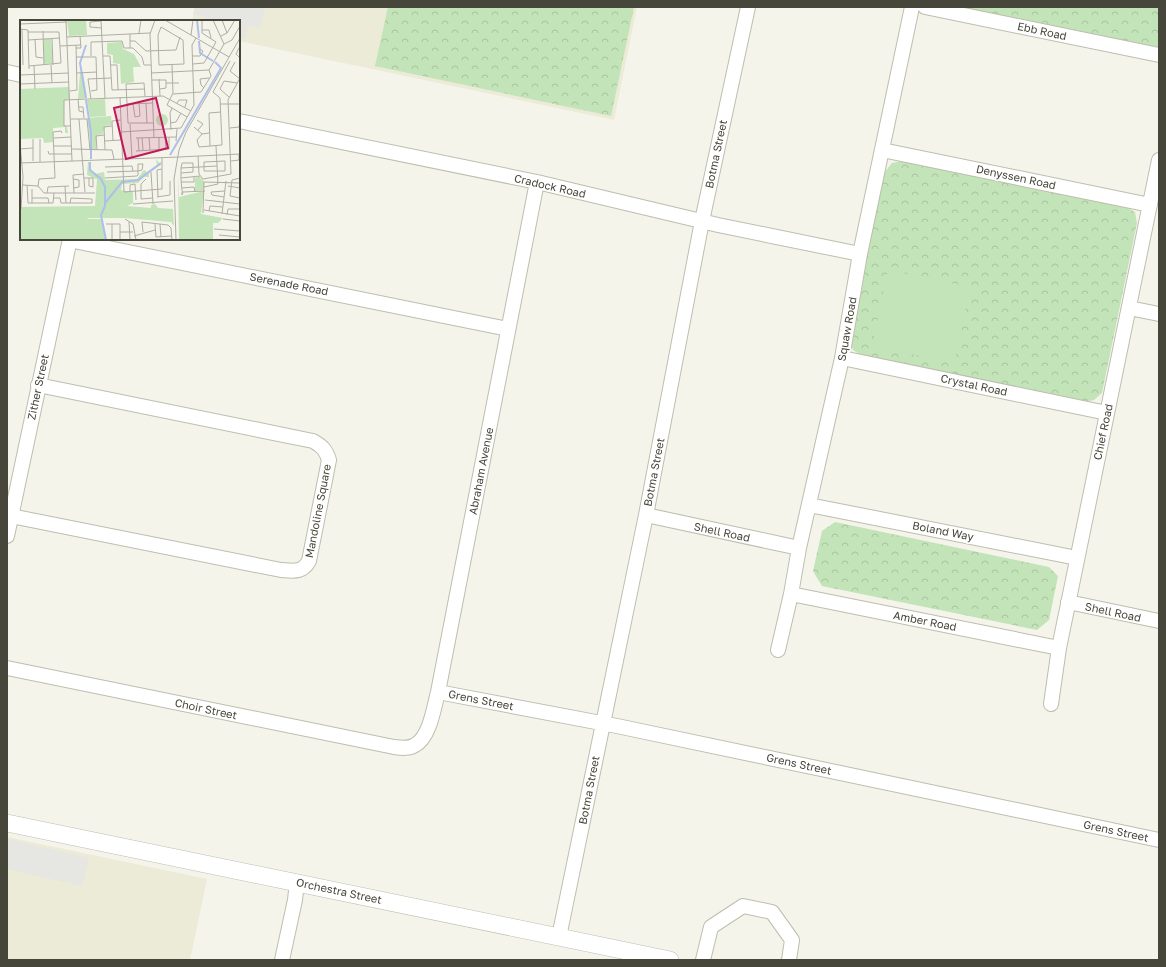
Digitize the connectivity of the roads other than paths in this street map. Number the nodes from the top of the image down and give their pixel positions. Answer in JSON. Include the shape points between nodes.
{"nodes":[{"id":1,"x":748,"y":7,"type":"edge"},
{"id":2,"x":912,"y":7,"type":"edge"},
{"id":3,"x":925,"y":7,"type":"edge"},
{"id":4,"x":1159,"y":55,"type":"edge"},
{"id":5,"x":7,"y":72,"type":"edge"},
{"id":6,"x":20,"y":75,"type":"edge"},
{"id":7,"x":240,"y":120,"type":"edge"},
{"id":8,"x":882,"y":150,"type":"junction"},
{"id":9,"x":1159,"y":160,"type":"edge"},
{"id":10,"x":537,"y":182,"type":"junction"},
{"id":11,"x":1150,"y":205,"type":"junction"},
{"id":12,"x":702,"y":221,"type":"junction"},
{"id":13,"x":70,"y":240,"type":"edge"},
{"id":14,"x":75,"y":240,"type":"edge"},
{"id":15,"x":860,"y":254,"type":"junction"},
{"id":16,"x":1128,"y":308,"type":"junction"},
{"id":17,"x":1159,"y":314,"type":"edge"},
{"id":18,"x":508,"y":329,"type":"junction"},
{"id":19,"x":842,"y":358,"type":"junction"},
{"id":20,"x":38,"y":385,"type":"junction"},
{"id":21,"x":1107,"y":413,"type":"junction"},
{"id":22,"x":809,"y":505,"type":"junction"},
{"id":23,"x":646,"y":515,"type":"junction"},
{"id":24,"x":11,"y":516,"type":"junction"},
{"id":25,"x":7,"y":536,"type":"edge"},
{"id":26,"x":799,"y":548,"type":"junction"},
{"id":27,"x":1077,"y":558,"type":"junction"},
{"id":28,"x":792,"y":594,"type":"junction"},
{"id":29,"x":1068,"y":602,"type":"junction"},
{"id":30,"x":1159,"y":621,"type":"edge"},
{"id":31,"x":1058,"y":648,"type":"junction"},
{"id":32,"x":778,"y":650,"type":"dead end"},
{"id":33,"x":7,"y":668,"type":"edge"},
{"id":34,"x":438,"y":692,"type":"junction"},
{"id":35,"x":1051,"y":704,"type":"dead end"},
{"id":36,"x":602,"y":723,"type":"junction"},
{"id":37,"x":406,"y":748,"type":"joint"},
{"id":38,"x":7,"y":823,"type":"edge"},
{"id":39,"x":1159,"y":840,"type":"edge"},
{"id":40,"x":297,"y":882,"type":"junction"},
{"id":41,"x":559,"y":937,"type":"junction"},
{"id":42,"x":282,"y":960,"type":"edge"},
{"id":43,"x":670,"y":960,"type":"edge"},
{"id":44,"x":703,"y":960,"type":"edge"},
{"id":45,"x":789,"y":960,"type":"edge"}],
"edges":[{"from":1,"to":12,"type":"street","name":"Botma Street"},
{"from":2,"to":8,"type":"street","name":"Squaw Road"},
{"from":3,"to":4,"type":"street","name":"Ebb Road"},
{"from":5,"to":6,"type":"street"},
{"from":7,"to":10,"type":"street","name":"Cradock Road"},
{"from":8,"to":11,"type":"street","name":"Denyssen Road"},
{"from":8,"to":15,"type":"street","name":"Squaw Road"},
{"from":9,"to":11,"type":"street","name":"Chief Road"},
{"from":10,"to":12,"type":"street","name":"Cradock Road"},
{"from":10,"to":18,"type":"street","name":"Abraham Avenue"},
{"from":11,"to":16,"type":"street","name":"Chief Road"},
{"from":12,"to":15,"type":"street","name":"Cradock Road"},
{"from":12,"to":23,"type":"street","name":"Botma Street"},
{"from":13,"to":20,"type":"street","name":"Zither Street"},
{"from":14,"to":18,"type":"street","name":"Serenade Road"},
{"from":15,"to":19,"type":"street","name":"Squaw Road"},
{"from":16,"to":17,"type":"street"},
{"from":16,"to":21,"type":"street","name":"Chief Road"},
{"from":18,"to":34,"type":"street","name":"Abraham Avenue"},
{"from":19,"to":21,"type":"street","name":"Crystal Road"},
{"from":19,"to":22,"type":"street","name":"Squaw Road"},
{"from":20,"to":24,"type":"street","name":"Zither Street"},
{"from":20,"to":24,"type":"street","name":"Mandoline Square","via":[[313,441],[320,445],[326,451],[329,460],[309,561],[305,568],[296,571],[281,570]]},
{"from":21,"to":27,"type":"street","name":"Chief Road"},
{"from":22,"to":26,"type":"street","name":"Squaw Road"},
{"from":22,"to":27,"type":"street","name":"Boland Way"},
{"from":23,"to":26,"type":"street","name":"Shell Road"},
{"from":23,"to":36,"type":"street","name":"Botma Street"},
{"from":24,"to":25,"type":"street","name":"Zither Street"},
{"from":26,"to":28,"type":"street","name":"Squaw Road"},
{"from":27,"to":29,"type":"street","name":"Chief Road"},
{"from":28,"to":31,"type":"street","name":"Amber Road"},
{"from":28,"to":32,"type":"street","name":"Squaw Road"},
{"from":29,"to":30,"type":"street","name":"Shell Road"},
{"from":29,"to":31,"type":"street","name":"Chief Road"},
{"from":31,"to":35,"type":"street","name":"Chief Road"},
{"from":33,"to":37,"type":"street","name":"Choir Street"},
{"from":34,"to":36,"type":"street","name":"Grens Street"},
{"from":34,"to":37,"type":"street","name":"Abraham Avenue","via":[[422,740],[415,746]]},
{"from":36,"to":39,"type":"street","name":"Grens Street"},
{"from":36,"to":41,"type":"street","name":"Botma Street"},
{"from":38,"to":40,"type":"street","name":"Orchestra Street"},
{"from":40,"to":41,"type":"street","name":"Orchestra Street"},
{"from":40,"to":42,"type":"street"},
{"from":41,"to":43,"type":"street","name":"Orchestra Street"},
{"from":44,"to":45,"type":"street","via":[[711,927],[743,906],[775,915],[792,940]]}]}
